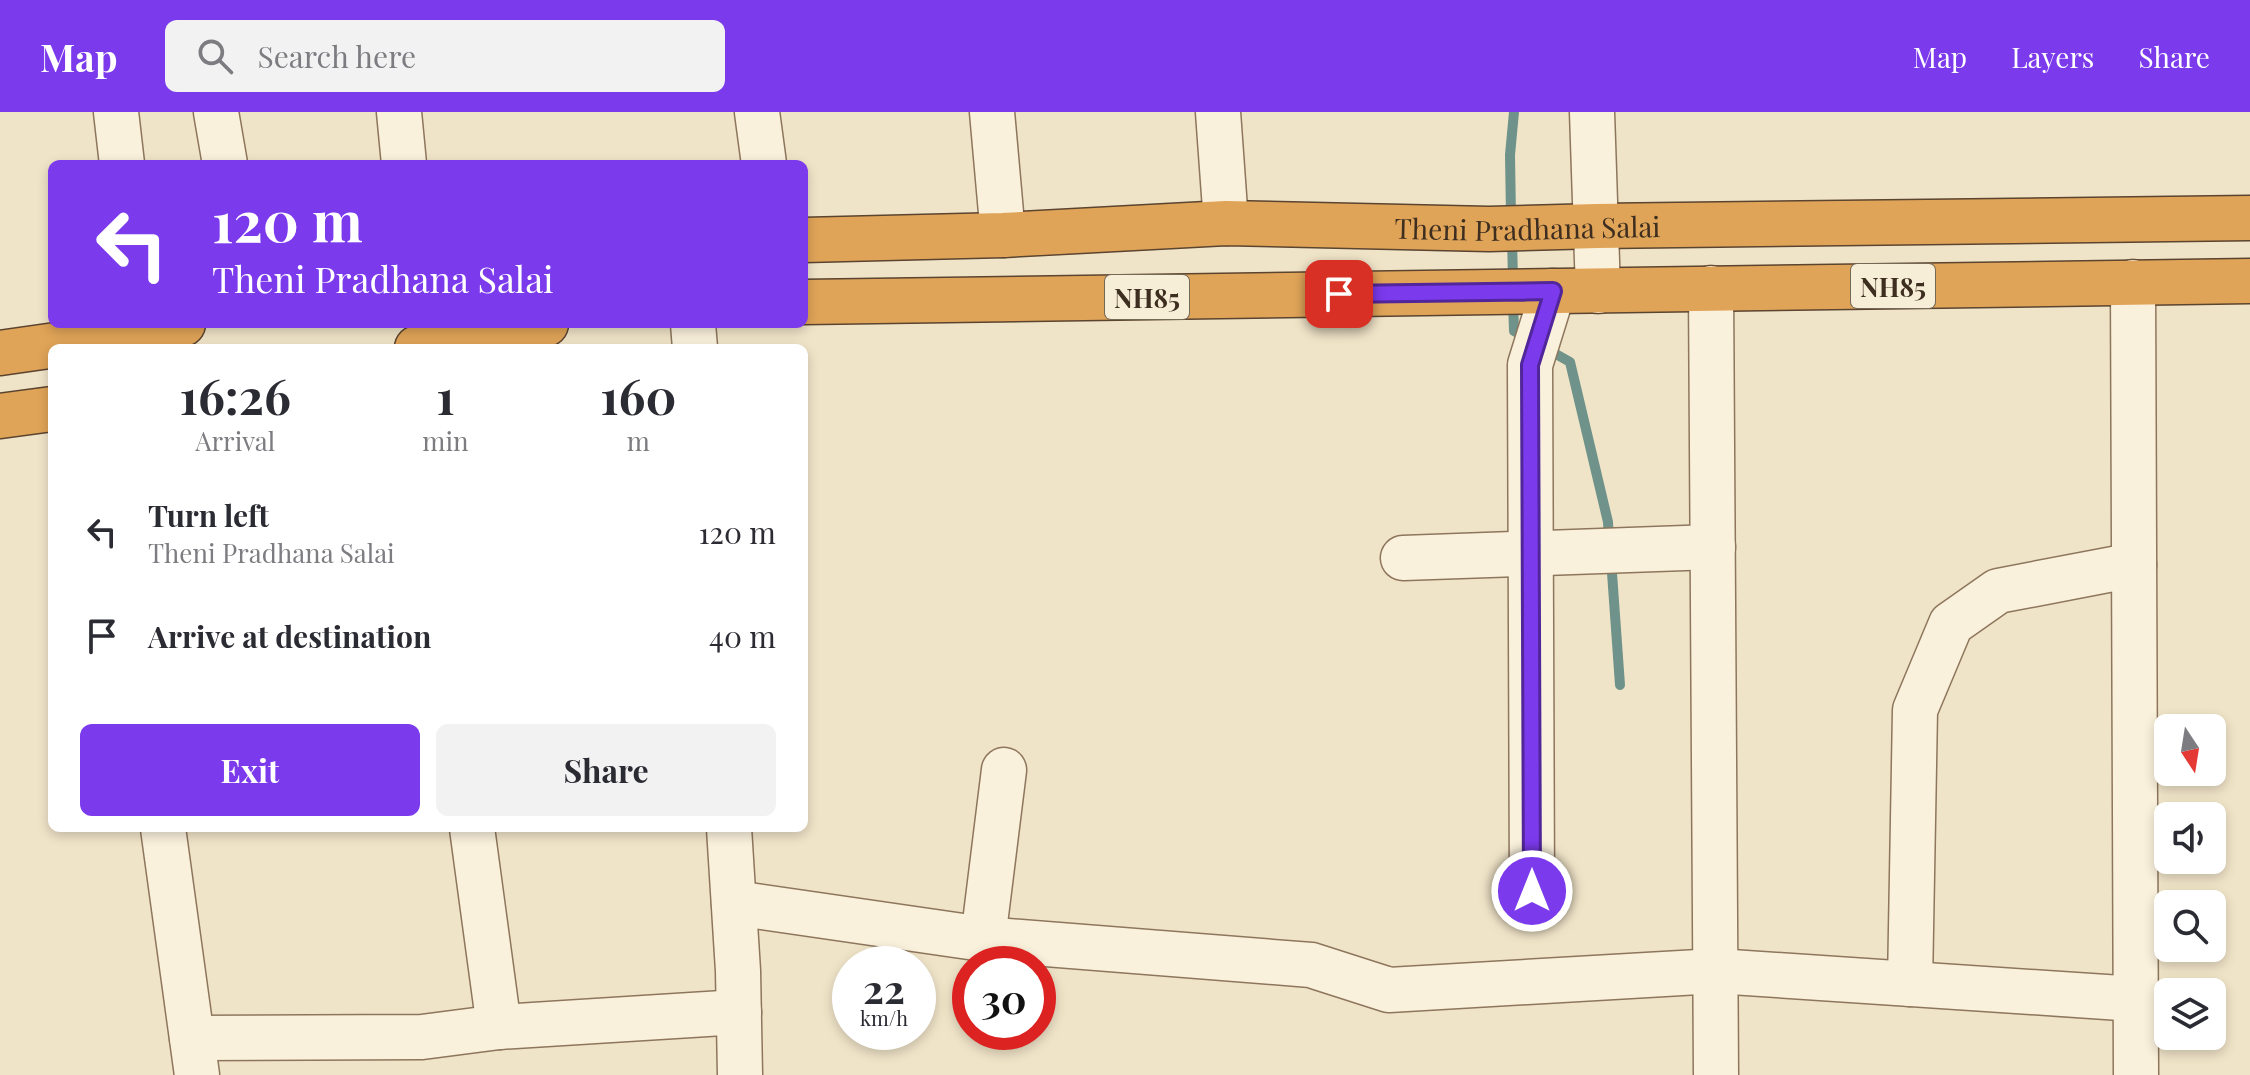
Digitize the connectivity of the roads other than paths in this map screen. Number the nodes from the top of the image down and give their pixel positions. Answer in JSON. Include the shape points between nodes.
{"nodes":[{"id":1,"x":116,"y":112,"type":"edge"},
{"id":2,"x":216,"y":112,"type":"edge"},
{"id":3,"x":399,"y":112,"type":"edge"},
{"id":4,"x":757,"y":112,"type":"edge"},
{"id":5,"x":992,"y":112,"type":"edge"},
{"id":6,"x":1218,"y":112,"type":"edge"},
{"id":7,"x":1592,"y":112,"type":"edge"},
{"id":8,"x":122,"y":160,"type":"edge"},
{"id":9,"x":224,"y":160,"type":"edge"},
{"id":10,"x":404,"y":160,"type":"edge"},
{"id":11,"x":763,"y":160,"type":"edge"},
{"id":12,"x":2250,"y":218,"type":"edge"},
{"id":13,"x":1226,"y":223,"type":"junction"},
{"id":14,"x":1597,"y":226,"type":"junction"},
{"id":15,"x":1003,"y":235,"type":"junction"},
{"id":16,"x":808,"y":240,"type":"edge"},
{"id":17,"x":2250,"y":281,"type":"edge"},
{"id":18,"x":2133,"y":282,"type":"junction"},
{"id":19,"x":1711,"y":288,"type":"junction"},
{"id":20,"x":1598,"y":291,"type":"junction"},
{"id":21,"x":1544,"y":301,"type":"junction"},
{"id":22,"x":808,"y":302,"type":"edge"},
{"id":23,"x":524,"y":328,"type":"edge"},
{"id":24,"x":154,"y":332,"type":"edge"},
{"id":25,"x":66,"y":344,"type":"edge"},
{"id":26,"x":438,"y":344,"type":"edge"},
{"id":27,"x":48,"y":346,"type":"edge"},
{"id":28,"x":0,"y":353,"type":"edge"},
{"id":29,"x":48,"y":410,"type":"edge"},
{"id":30,"x":0,"y":416,"type":"edge"},
{"id":31,"x":1713,"y":547,"type":"junction"},
{"id":32,"x":1531,"y":552,"type":"junction"},
{"id":33,"x":1403,"y":558,"type":"dead end"},
{"id":34,"x":2134,"y":565,"type":"junction"},
{"id":35,"x":1004,"y":770,"type":"dead end"},
{"id":36,"x":164,"y":832,"type":"edge"},
{"id":37,"x":473,"y":832,"type":"edge"},
{"id":38,"x":729,"y":832,"type":"edge"},
{"id":39,"x":1532,"y":891,"type":"dead end"},
{"id":40,"x":734,"y":903,"type":"junction"},
{"id":41,"x":983,"y":939,"type":"junction"},
{"id":42,"x":1716,"y":971,"type":"junction"},
{"id":43,"x":1910,"y":984,"type":"junction"},
{"id":44,"x":2136,"y":999,"type":"junction"},
{"id":45,"x":739,"y":1012,"type":"junction"},
{"id":46,"x":499,"y":1027,"type":"junction"},
{"id":47,"x":194,"y":1057,"type":"edge"},
{"id":48,"x":740,"y":1075,"type":"edge"},
{"id":49,"x":1716,"y":1075,"type":"edge"},
{"id":50,"x":2136,"y":1075,"type":"edge"}],
"edges":[{"from":1,"to":8,"type":"street"},
{"from":2,"to":9,"type":"street"},
{"from":3,"to":10,"type":"street"},
{"from":4,"to":11,"type":"street"},
{"from":5,"to":15,"type":"street"},
{"from":6,"to":13,"type":"street"},
{"from":7,"to":14,"type":"street"},
{"from":12,"to":14,"type":"highway","name":"Theni Pradhana Salai","number":"NH85"},
{"from":13,"to":14,"type":"highway","name":"Theni Pradhana Salai","number":"NH85"},
{"from":13,"to":15,"type":"highway","name":"Theni Pradhana Salai","number":"NH85"},
{"from":14,"to":20,"type":"street"},
{"from":15,"to":16,"type":"highway","name":"Theni Pradhana Salai","number":"NH85"},
{"from":17,"to":18,"type":"highway","number":"NH85"},
{"from":18,"to":19,"type":"highway","number":"NH85"},
{"from":18,"to":34,"type":"street"},
{"from":19,"to":20,"type":"highway","number":"NH85"},
{"from":19,"to":31,"type":"street"},
{"from":20,"to":21,"type":"highway","number":"NH85"},
{"from":21,"to":22,"type":"highway","number":"NH85","via":[[1490,292]]},
{"from":21,"to":32,"type":"street","via":[[1530,365]]},
{"from":23,"to":26,"type":"highway"},
{"from":24,"to":25,"type":"highway"},
{"from":27,"to":28,"type":"highway"},
{"from":29,"to":30,"type":"highway"},
{"from":31,"to":32,"type":"street"},
{"from":31,"to":42,"type":"street"},
{"from":32,"to":33,"type":"street"},
{"from":32,"to":39,"type":"street"},
{"from":34,"to":43,"type":"street","via":[[1998,591],[1951,624],[1915,710]]},
{"from":34,"to":44,"type":"street"},
{"from":35,"to":41,"type":"street"},
{"from":36,"to":47,"type":"street"},
{"from":37,"to":46,"type":"street"},
{"from":38,"to":40,"type":"street"},
{"from":40,"to":41,"type":"street"},
{"from":40,"to":45,"type":"street"},
{"from":41,"to":42,"type":"street","via":[[1311,965],[1389,990]]},
{"from":42,"to":43,"type":"street"},
{"from":42,"to":49,"type":"street"},
{"from":43,"to":44,"type":"street"},
{"from":44,"to":50,"type":"street"},
{"from":45,"to":46,"type":"street"},
{"from":45,"to":48,"type":"street"},
{"from":46,"to":47,"type":"street"}]}
